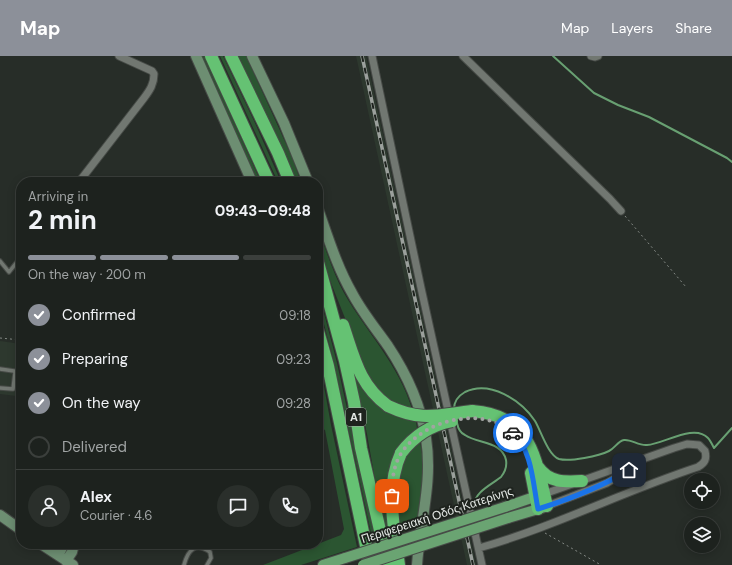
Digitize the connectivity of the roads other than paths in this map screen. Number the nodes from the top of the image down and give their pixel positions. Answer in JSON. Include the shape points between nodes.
{"nodes":[{"id":1,"x":118,"y":56,"type":"edge"},
{"id":2,"x":196,"y":56,"type":"edge"},
{"id":3,"x":211,"y":56,"type":"edge"},
{"id":4,"x":231,"y":56,"type":"edge"},
{"id":5,"x":252,"y":56,"type":"edge"},
{"id":6,"x":372,"y":56,"type":"edge"},
{"id":7,"x":463,"y":56,"type":"edge"},
{"id":8,"x":591,"y":56,"type":"edge"},
{"id":9,"x":598,"y":56,"type":"edge"},
{"id":10,"x":83,"y":177,"type":"edge"},
{"id":11,"x":250,"y":177,"type":"edge"},
{"id":12,"x":267,"y":177,"type":"edge"},
{"id":13,"x":288,"y":177,"type":"edge"},
{"id":14,"x":306,"y":177,"type":"edge"},
{"id":15,"x":621,"y":211,"type":"road end"},
{"id":16,"x":323,"y":223,"type":"edge"},
{"id":17,"x":0,"y":261,"type":"edge"},
{"id":18,"x":16,"y":263,"type":"edge"},
{"id":19,"x":323,"y":274,"type":"edge"},
{"id":20,"x":323,"y":281,"type":"edge"},
{"id":21,"x":323,"y":351,"type":"edge"},
{"id":22,"x":0,"y":369,"type":"edge"},
{"id":23,"x":0,"y":388,"type":"edge"},
{"id":24,"x":472,"y":415,"type":"junction"},
{"id":25,"x":656,"y":455,"type":"junction"},
{"id":26,"x":535,"y":461,"type":"junction"},
{"id":27,"x":582,"y":481,"type":"junction"},
{"id":28,"x":540,"y":495,"type":"junction"},
{"id":29,"x":543,"y":507,"type":"junction"},
{"id":30,"x":0,"y":515,"type":"edge"},
{"id":31,"x":16,"y":526,"type":"edge"},
{"id":32,"x":364,"y":539,"type":"junction"},
{"id":33,"x":479,"y":548,"type":"junction"},
{"id":34,"x":49,"y":549,"type":"edge"},
{"id":35,"x":64,"y":549,"type":"edge"},
{"id":36,"x":73,"y":549,"type":"edge"},
{"id":37,"x":193,"y":549,"type":"edge"},
{"id":38,"x":205,"y":549,"type":"edge"},
{"id":39,"x":66,"y":560,"type":"edge"},
{"id":40,"x":184,"y":565,"type":"edge"},
{"id":41,"x":207,"y":565,"type":"edge"},
{"id":42,"x":323,"y":565,"type":"edge"},
{"id":43,"x":364,"y":565,"type":"edge"},
{"id":44,"x":370,"y":565,"type":"edge"},
{"id":45,"x":388,"y":565,"type":"edge"},
{"id":46,"x":399,"y":565,"type":"edge"},
{"id":47,"x":417,"y":565,"type":"edge"},
{"id":48,"x":482,"y":565,"type":"edge"}],
"edges":[{"from":1,"to":10,"type":"street","via":[[152,71],[152,87]]},
{"from":2,"to":11,"type":"main road"},
{"from":3,"to":12,"type":"highway"},
{"from":4,"to":13,"type":"highway"},
{"from":5,"to":14,"type":"main road"},
{"from":6,"to":33,"type":"street"},
{"from":7,"to":15,"type":"street"},
{"from":8,"to":9,"type":"street"},
{"from":16,"to":47,"type":"main road","via":[[352,294],[398,362],[421,417],[429,468]]},
{"from":17,"to":18,"type":"lane","via":[[9,272]]},
{"from":19,"to":24,"type":"highway","bridge":true,"via":[[331,289],[361,376],[375,396],[388,406],[409,415]]},
{"from":20,"to":45,"type":"highway","number":"Α1","via":[[345,361],[361,448]]},
{"from":21,"to":32,"type":"highway","number":"Α1"},
{"from":22,"to":23,"type":"lane","via":[[14,371],[15,375],[13,389]]},
{"from":24,"to":26,"type":"highway","via":[[493,414],[511,422],[527,440]]},
{"from":24,"to":28,"type":"highway","via":[[491,420],[516,435],[526,452]]},
{"from":24,"to":46,"type":"highway","bridge":true,"via":[[431,428],[414,438],[401,454],[392,484],[394,532]]},
{"from":25,"to":27,"type":"street","name":"Περιφερειακή Οδός Κατερίνης"},
{"from":25,"to":29,"type":"street","via":[[607,483]]},
{"from":25,"to":33,"type":"street","via":[[694,444],[703,448],[706,460],[698,467],[510,539]]},
{"from":26,"to":27,"type":"highway","via":[[548,478],[563,482]]},
{"from":26,"to":28,"type":"highway"},
{"from":27,"to":28,"type":"street","name":"Περιφερειακή Οδός Κατερίνης"},
{"from":28,"to":29,"type":"highway"},
{"from":28,"to":42,"type":"main road","name":"Περιφερειακή Οδός Κατερίνης","bridge":true},
{"from":29,"to":43,"type":"main road","name":"Περιφερειακή Οδός Κατερίνης","bridge":true},
{"from":30,"to":31,"type":"main road"},
{"from":32,"to":43,"type":"highway"},
{"from":32,"to":44,"type":"highway","number":"Α1"},
{"from":33,"to":48,"type":"street"},
{"from":34,"to":39,"type":"main road"},
{"from":35,"to":39,"type":"main road"},
{"from":36,"to":39,"type":"main road"},
{"from":37,"to":40,"type":"lane"},
{"from":38,"to":41,"type":"lane","via":[[210,552],[211,558]]}]}
